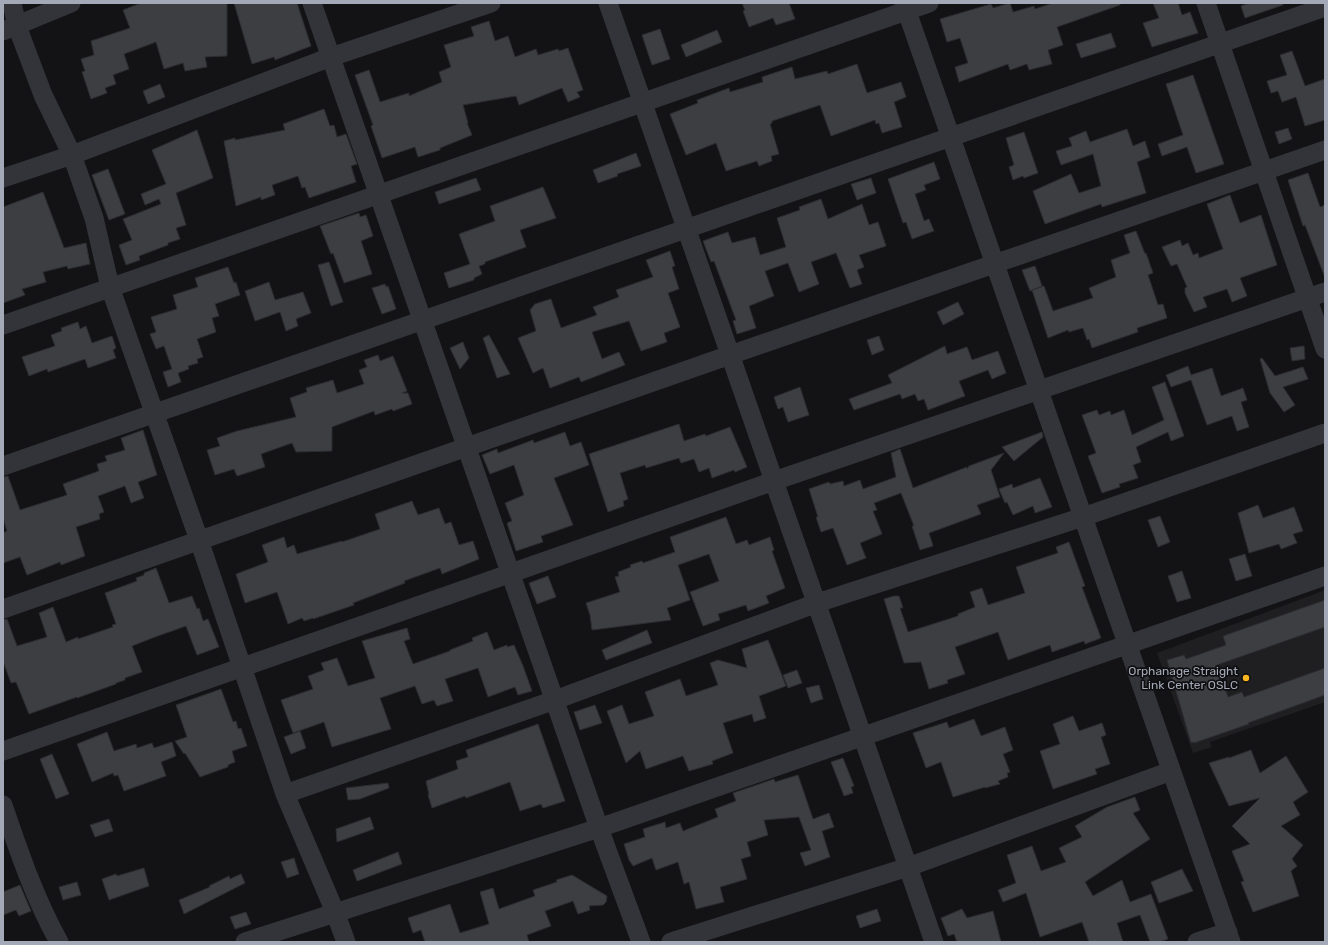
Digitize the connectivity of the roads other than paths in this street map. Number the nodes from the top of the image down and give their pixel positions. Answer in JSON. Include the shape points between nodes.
{"nodes":[{"id":1,"x":12,"y":3,"type":"edge"},
{"id":2,"x":71,"y":3,"type":"edge"},
{"id":3,"x":312,"y":3,"type":"edge"},
{"id":4,"x":491,"y":3,"type":"edge"},
{"id":5,"x":608,"y":3,"type":"edge"},
{"id":6,"x":929,"y":3,"type":"edge"},
{"id":7,"x":1206,"y":3,"type":"edge"},
{"id":8,"x":905,"y":7,"type":"edge"},
{"id":9,"x":1325,"y":7,"type":"edge"},
{"id":10,"x":10,"y":29,"type":"edge"},
{"id":11,"x":1220,"y":44,"type":"junction"},
{"id":12,"x":331,"y":57,"type":"junction"},
{"id":13,"x":643,"y":102,"type":"junction"},
{"id":14,"x":950,"y":137,"type":"junction"},
{"id":15,"x":1325,"y":150,"type":"edge"},
{"id":16,"x":72,"y":155,"type":"junction"},
{"id":17,"x":1264,"y":171,"type":"junction"},
{"id":18,"x":3,"y":178,"type":"edge"},
{"id":19,"x":379,"y":194,"type":"junction"},
{"id":20,"x":687,"y":229,"type":"junction"},
{"id":21,"x":995,"y":264,"type":"junction"},
{"id":22,"x":110,"y":287,"type":"junction"},
{"id":23,"x":1325,"y":292,"type":"edge"},
{"id":24,"x":1307,"y":298,"type":"junction"},
{"id":25,"x":423,"y":320,"type":"junction"},
{"id":26,"x":3,"y":325,"type":"edge"},
{"id":27,"x":1325,"y":349,"type":"edge"},
{"id":28,"x":730,"y":355,"type":"junction"},
{"id":29,"x":1039,"y":391,"type":"junction"},
{"id":30,"x":154,"y":414,"type":"junction"},
{"id":31,"x":1325,"y":433,"type":"edge"},
{"id":32,"x":467,"y":448,"type":"junction"},
{"id":33,"x":3,"y":466,"type":"edge"},
{"id":34,"x":774,"y":481,"type":"junction"},
{"id":35,"x":1083,"y":517,"type":"junction"},
{"id":36,"x":199,"y":540,"type":"junction"},
{"id":37,"x":511,"y":574,"type":"junction"},
{"id":38,"x":1325,"y":576,"type":"edge"},
{"id":39,"x":817,"y":603,"type":"junction"},
{"id":40,"x":3,"y":609,"type":"edge"},
{"id":41,"x":1127,"y":644,"type":"junction"},
{"id":42,"x":242,"y":668,"type":"junction"},
{"id":43,"x":555,"y":700,"type":"junction"},
{"id":44,"x":863,"y":736,"type":"junction"},
{"id":45,"x":3,"y":750,"type":"edge"},
{"id":46,"x":1171,"y":771,"type":"junction"},
{"id":47,"x":285,"y":794,"type":"junction"},
{"id":48,"x":3,"y":805,"type":"edge"},
{"id":49,"x":599,"y":828,"type":"junction"},
{"id":50,"x":908,"y":867,"type":"junction"},
{"id":51,"x":335,"y":912,"type":"junction"},
{"id":52,"x":1229,"y":937,"type":"edge"},
{"id":53,"x":59,"y":942,"type":"edge"},
{"id":54,"x":245,"y":942,"type":"edge"},
{"id":55,"x":346,"y":942,"type":"edge"},
{"id":56,"x":641,"y":942,"type":"edge"},
{"id":57,"x":671,"y":942,"type":"edge"},
{"id":58,"x":934,"y":942,"type":"edge"},
{"id":59,"x":1197,"y":942,"type":"edge"}],
"edges":[{"from":1,"to":10,"type":"street"},
{"from":2,"to":10,"type":"street"},
{"from":3,"to":12,"type":"street"},
{"from":4,"to":12,"type":"street"},
{"from":5,"to":13,"type":"street"},
{"from":6,"to":8,"type":"street"},
{"from":7,"to":11,"type":"street"},
{"from":8,"to":13,"type":"street"},
{"from":8,"to":14,"type":"street"},
{"from":9,"to":11,"type":"street"},
{"from":10,"to":16,"type":"street"},
{"from":11,"to":14,"type":"street"},
{"from":11,"to":17,"type":"street"},
{"from":12,"to":16,"type":"street"},
{"from":12,"to":19,"type":"street"},
{"from":13,"to":19,"type":"street"},
{"from":13,"to":20,"type":"street"},
{"from":14,"to":20,"type":"street"},
{"from":14,"to":21,"type":"street"},
{"from":15,"to":17,"type":"street"},
{"from":16,"to":18,"type":"street"},
{"from":16,"to":22,"type":"street","via":[[94,218]]},
{"from":17,"to":21,"type":"street"},
{"from":17,"to":24,"type":"street"},
{"from":19,"to":22,"type":"street"},
{"from":19,"to":25,"type":"street"},
{"from":20,"to":25,"type":"street"},
{"from":20,"to":28,"type":"street"},
{"from":21,"to":28,"type":"street"},
{"from":21,"to":29,"type":"street"},
{"from":22,"to":26,"type":"street"},
{"from":22,"to":30,"type":"street"},
{"from":23,"to":24,"type":"street"},
{"from":24,"to":27,"type":"street"},
{"from":24,"to":29,"type":"street"},
{"from":25,"to":30,"type":"street"},
{"from":25,"to":32,"type":"street"},
{"from":28,"to":32,"type":"street"},
{"from":28,"to":34,"type":"street"},
{"from":29,"to":34,"type":"street"},
{"from":29,"to":35,"type":"street"},
{"from":30,"to":33,"type":"street"},
{"from":30,"to":36,"type":"street"},
{"from":31,"to":35,"type":"street"},
{"from":32,"to":36,"type":"street"},
{"from":32,"to":37,"type":"street"},
{"from":34,"to":37,"type":"street"},
{"from":34,"to":39,"type":"street"},
{"from":35,"to":39,"type":"street"},
{"from":35,"to":41,"type":"street"},
{"from":36,"to":40,"type":"street"},
{"from":36,"to":42,"type":"street"},
{"from":37,"to":42,"type":"street"},
{"from":37,"to":43,"type":"street"},
{"from":38,"to":41,"type":"street"},
{"from":39,"to":43,"type":"street"},
{"from":39,"to":44,"type":"street"},
{"from":41,"to":44,"type":"street"},
{"from":41,"to":46,"type":"street"},
{"from":42,"to":45,"type":"street"},
{"from":42,"to":47,"type":"street"},
{"from":43,"to":47,"type":"street"},
{"from":43,"to":49,"type":"street"},
{"from":44,"to":49,"type":"street"},
{"from":44,"to":50,"type":"street"},
{"from":46,"to":50,"type":"street"},
{"from":46,"to":52,"type":"street"},
{"from":47,"to":51,"type":"street"},
{"from":48,"to":53,"type":"street","via":[[27,875]]},
{"from":49,"to":51,"type":"street"},
{"from":49,"to":56,"type":"street"},
{"from":50,"to":57,"type":"street"},
{"from":50,"to":58,"type":"street"},
{"from":51,"to":54,"type":"street"},
{"from":51,"to":55,"type":"street"},
{"from":52,"to":59,"type":"street"}]}
